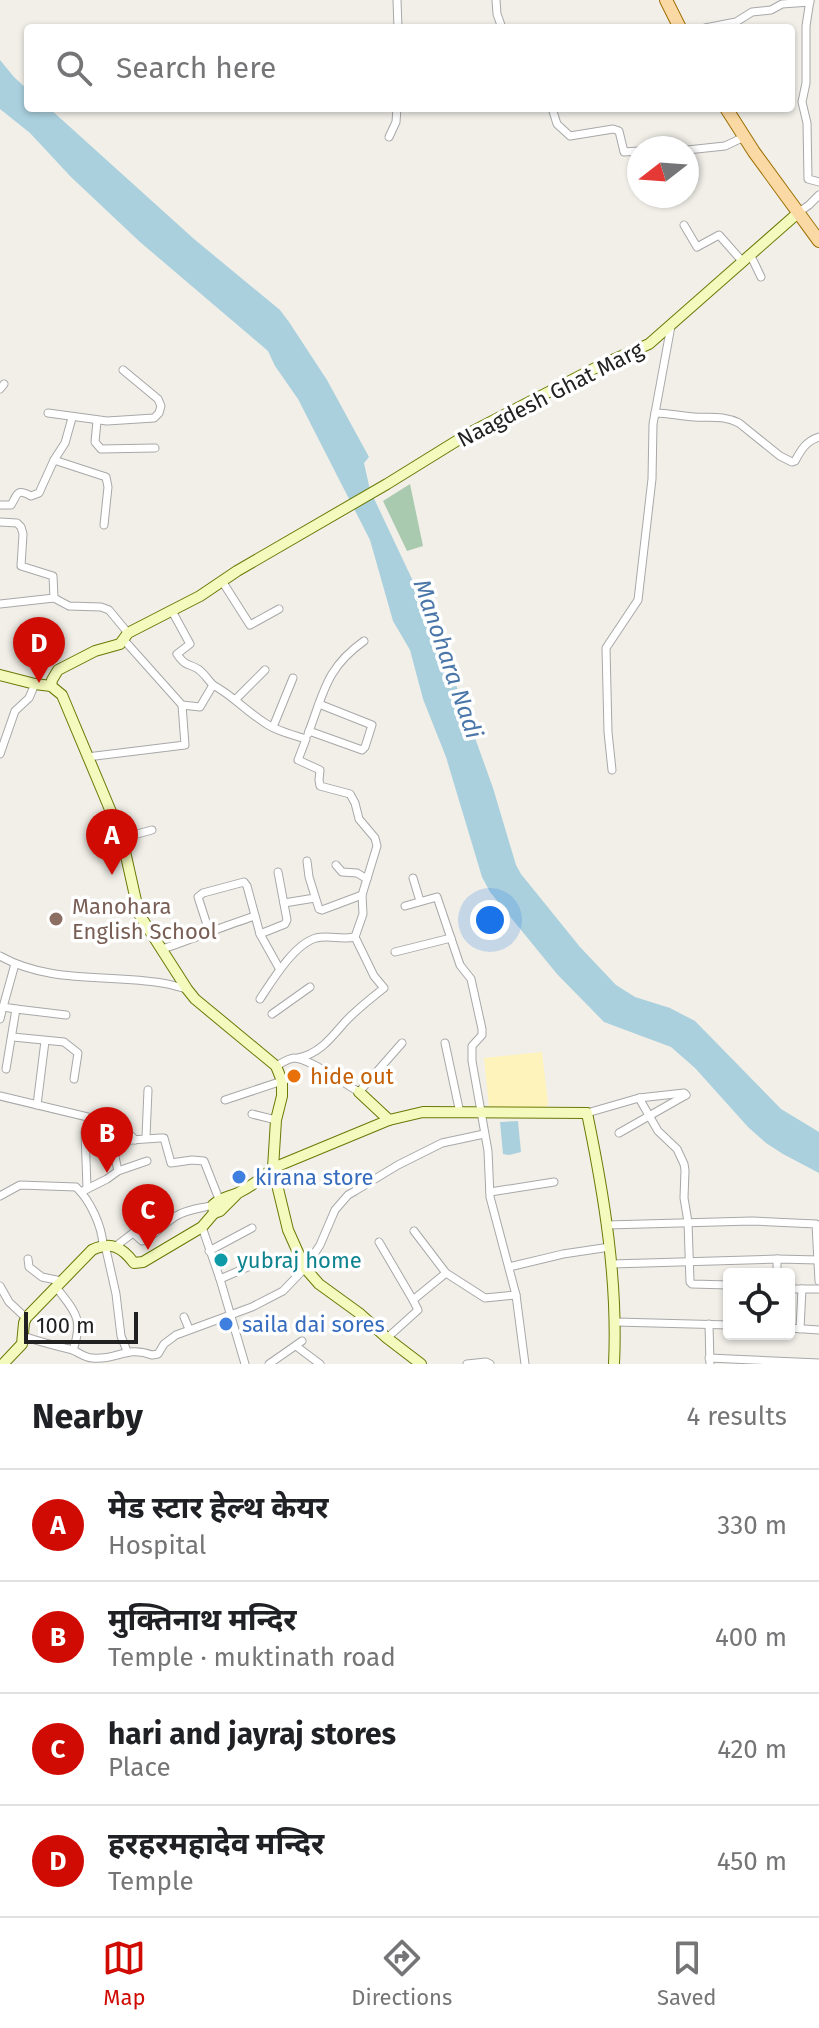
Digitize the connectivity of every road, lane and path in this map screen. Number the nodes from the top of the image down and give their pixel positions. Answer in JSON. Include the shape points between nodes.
{"nodes":[{"id":1,"x":397,"y":0,"type":"edge"},
{"id":2,"x":496,"y":0,"type":"edge"},
{"id":3,"x":666,"y":0,"type":"edge"},
{"id":4,"x":810,"y":1,"type":"edge"},
{"id":5,"x":398,"y":24,"type":"edge"},
{"id":6,"x":501,"y":24,"type":"edge"},
{"id":7,"x":678,"y":24,"type":"edge"},
{"id":8,"x":726,"y":24,"type":"edge"},
{"id":9,"x":397,"y":112,"type":"edge"},
{"id":10,"x":553,"y":112,"type":"edge"},
{"id":11,"x":728,"y":112,"type":"edge"},
{"id":12,"x":389,"y":137,"type":"dead end"},
{"id":13,"x":744,"y":137,"type":"junction"},
{"id":14,"x":699,"y":149,"type":"edge"},
{"id":15,"x":627,"y":152,"type":"edge"},
{"id":16,"x":819,"y":182,"type":"edge"},
{"id":17,"x":819,"y":195,"type":"edge"},
{"id":18,"x":799,"y":212,"type":"junction"},
{"id":19,"x":684,"y":225,"type":"dead end"},
{"id":20,"x":819,"y":241,"type":"edge"},
{"id":21,"x":746,"y":258,"type":"junction"},
{"id":22,"x":761,"y":277,"type":"dead end"},
{"id":23,"x":671,"y":326,"type":"junction"},
{"id":24,"x":123,"y":370,"type":"dead end"},
{"id":25,"x":48,"y":413,"type":"dead end"},
{"id":26,"x":655,"y":413,"type":"junction"},
{"id":27,"x":72,"y":418,"type":"junction"},
{"id":28,"x":97,"y":421,"type":"junction"},
{"id":29,"x":819,"y":437,"type":"edge"},
{"id":30,"x":155,"y":448,"type":"dead end"},
{"id":31,"x":54,"y":460,"type":"junction"},
{"id":32,"x":0,"y":505,"type":"edge"},
{"id":33,"x":0,"y":522,"type":"edge"},
{"id":34,"x":104,"y":525,"type":"dead end"},
{"id":35,"x":222,"y":581,"type":"junction"},
{"id":36,"x":54,"y":598,"type":"junction"},
{"id":37,"x":0,"y":604,"type":"edge"},
{"id":38,"x":279,"y":609,"type":"dead end"},
{"id":39,"x":172,"y":611,"type":"junction"},
{"id":40,"x":126,"y":636,"type":"junction"},
{"id":41,"x":364,"y":641,"type":"dead end"},
{"id":42,"x":265,"y":670,"type":"dead end"},
{"id":43,"x":0,"y":675,"type":"edge"},
{"id":44,"x":293,"y":678,"type":"dead end"},
{"id":45,"x":35,"y":684,"type":"junction"},
{"id":46,"x":213,"y":685,"type":"junction"},
{"id":47,"x":51,"y":686,"type":"junction"},
{"id":48,"x":236,"y":699,"type":"junction"},
{"id":49,"x":319,"y":704,"type":"junction"},
{"id":50,"x":182,"y":705,"type":"junction"},
{"id":51,"x":273,"y":727,"type":"junction"},
{"id":52,"x":309,"y":731,"type":"junction"},
{"id":53,"x":306,"y":739,"type":"junction"},
{"id":54,"x":0,"y":754,"type":"edge"},
{"id":55,"x":87,"y":757,"type":"junction"},
{"id":56,"x":612,"y":770,"type":"dead end"},
{"id":57,"x":152,"y":830,"type":"dead end"},
{"id":58,"x":122,"y":838,"type":"junction"},
{"id":59,"x":307,"y":861,"type":"dead end"},
{"id":60,"x":336,"y":865,"type":"dead end"},
{"id":61,"x":278,"y":872,"type":"dead end"},
{"id":62,"x":413,"y":878,"type":"dead end"},
{"id":63,"x":367,"y":879,"type":"junction"},
{"id":64,"x":362,"y":895,"type":"junction"},
{"id":65,"x":315,"y":898,"type":"junction"},
{"id":66,"x":420,"y":901,"type":"junction"},
{"id":67,"x":284,"y":903,"type":"junction"},
{"id":68,"x":405,"y":906,"type":"dead end"},
{"id":69,"x":255,"y":916,"type":"junction"},
{"id":70,"x":209,"y":931,"type":"junction"},
{"id":71,"x":260,"y":934,"type":"junction"},
{"id":72,"x":355,"y":937,"type":"junction"},
{"id":73,"x":451,"y":938,"type":"junction"},
{"id":74,"x":162,"y":949,"type":"junction"},
{"id":75,"x":395,"y":952,"type":"dead end"},
{"id":76,"x":0,"y":956,"type":"edge"},
{"id":77,"x":15,"y":964,"type":"junction"},
{"id":78,"x":279,"y":968,"type":"junction"},
{"id":79,"x":310,"y":987,"type":"dead end"},
{"id":80,"x":187,"y":989,"type":"junction"},
{"id":81,"x":260,"y":999,"type":"dead end"},
{"id":82,"x":3,"y":1007,"type":"junction"},
{"id":83,"x":16,"y":1009,"type":"junction"},
{"id":84,"x":272,"y":1014,"type":"dead end"},
{"id":85,"x":66,"y":1015,"type":"dead end"},
{"id":86,"x":0,"y":1019,"type":"edge"},
{"id":87,"x":13,"y":1037,"type":"junction"},
{"id":88,"x":45,"y":1041,"type":"junction"},
{"id":89,"x":402,"y":1043,"type":"dead end"},
{"id":90,"x":445,"y":1043,"type":"dead end"},
{"id":91,"x":298,"y":1058,"type":"junction"},
{"id":92,"x":276,"y":1066,"type":"junction"},
{"id":93,"x":6,"y":1069,"type":"dead end"},
{"id":94,"x":74,"y":1079,"type":"dead end"},
{"id":95,"x":282,"y":1081,"type":"junction"},
{"id":96,"x":148,"y":1090,"type":"dead end"},
{"id":97,"x":359,"y":1092,"type":"junction"},
{"id":98,"x":0,"y":1096,"type":"edge"},
{"id":99,"x":639,"y":1098,"type":"junction"},
{"id":100,"x":225,"y":1100,"type":"dead end"},
{"id":101,"x":37,"y":1105,"type":"junction"},
{"id":102,"x":481,"y":1112,"type":"junction"},
{"id":103,"x":460,"y":1113,"type":"junction"},
{"id":104,"x":587,"y":1113,"type":"junction"},
{"id":105,"x":252,"y":1114,"type":"dead end"},
{"id":106,"x":648,"y":1117,"type":"junction"},
{"id":107,"x":276,"y":1120,"type":"junction"},
{"id":108,"x":389,"y":1120,"type":"junction"},
{"id":109,"x":85,"y":1131,"type":"dead end"},
{"id":110,"x":619,"y":1133,"type":"dead end"},
{"id":111,"x":484,"y":1134,"type":"junction"},
{"id":112,"x":146,"y":1137,"type":"junction"},
{"id":113,"x":135,"y":1140,"type":"junction"},
{"id":114,"x":147,"y":1161,"type":"dead end"},
{"id":115,"x":273,"y":1168,"type":"junction"},
{"id":116,"x":118,"y":1171,"type":"junction"},
{"id":117,"x":554,"y":1182,"type":"dead end"},
{"id":118,"x":84,"y":1191,"type":"junction"},
{"id":119,"x":490,"y":1192,"type":"junction"},
{"id":120,"x":0,"y":1196,"type":"edge"},
{"id":121,"x":136,"y":1199,"type":"dead end"},
{"id":122,"x":215,"y":1206,"type":"junction"},
{"id":123,"x":688,"y":1222,"type":"junction"},
{"id":124,"x":818,"y":1224,"type":"edge"},
{"id":125,"x":607,"y":1225,"type":"junction"},
{"id":126,"x":202,"y":1227,"type":"junction"},
{"id":127,"x":252,"y":1228,"type":"dead end"},
{"id":128,"x":414,"y":1231,"type":"dead end"},
{"id":129,"x":153,"y":1234,"type":"junction"},
{"id":130,"x":379,"y":1242,"type":"dead end"},
{"id":131,"x":108,"y":1245,"type":"junction"},
{"id":132,"x":610,"y":1247,"type":"junction"},
{"id":133,"x":209,"y":1251,"type":"junction"},
{"id":134,"x":28,"y":1259,"type":"dead end"},
{"id":135,"x":777,"y":1259,"type":"junction"},
{"id":136,"x":264,"y":1260,"type":"dead end"},
{"id":137,"x":819,"y":1260,"type":"edge"},
{"id":138,"x":689,"y":1261,"type":"junction"},
{"id":139,"x":612,"y":1264,"type":"junction"},
{"id":140,"x":509,"y":1267,"type":"junction"},
{"id":141,"x":305,"y":1268,"type":"junction"},
{"id":142,"x":777,"y":1268,"type":"edge"},
{"id":143,"x":446,"y":1273,"type":"junction"},
{"id":144,"x":220,"y":1279,"type":"junction"},
{"id":145,"x":819,"y":1281,"type":"edge"},
{"id":146,"x":58,"y":1284,"type":"junction"},
{"id":147,"x":723,"y":1285,"type":"edge"},
{"id":148,"x":0,"y":1286,"type":"edge"},
{"id":149,"x":795,"y":1289,"type":"edge"},
{"id":150,"x":802,"y":1289,"type":"junction"},
{"id":151,"x":819,"y":1289,"type":"edge"},
{"id":152,"x":516,"y":1295,"type":"junction"},
{"id":153,"x":413,"y":1300,"type":"junction"},
{"id":154,"x":231,"y":1314,"type":"junction"},
{"id":155,"x":184,"y":1317,"type":"dead end"},
{"id":156,"x":26,"y":1318,"type":"junction"},
{"id":157,"x":616,"y":1322,"type":"junction"},
{"id":158,"x":709,"y":1324,"type":"junction"},
{"id":159,"x":723,"y":1325,"type":"edge"},
{"id":160,"x":189,"y":1329,"type":"junction"},
{"id":161,"x":795,"y":1329,"type":"edge"},
{"id":162,"x":800,"y":1329,"type":"junction"},
{"id":163,"x":819,"y":1330,"type":"edge"},
{"id":164,"x":23,"y":1336,"type":"junction"},
{"id":165,"x":387,"y":1338,"type":"junction"},
{"id":166,"x":73,"y":1350,"type":"junction"},
{"id":167,"x":127,"y":1351,"type":"junction"},
{"id":168,"x":147,"y":1353,"type":"junction"},
{"id":169,"x":709,"y":1361,"type":"edge"},
{"id":170,"x":819,"y":1363,"type":"edge"},
{"id":171,"x":3,"y":1364,"type":"edge"},
{"id":172,"x":149,"y":1364,"type":"edge"},
{"id":173,"x":245,"y":1364,"type":"edge"},
{"id":174,"x":269,"y":1364,"type":"edge"},
{"id":175,"x":320,"y":1364,"type":"edge"},
{"id":176,"x":421,"y":1364,"type":"edge"},
{"id":177,"x":467,"y":1364,"type":"edge"},
{"id":178,"x":490,"y":1364,"type":"edge"},
{"id":179,"x":525,"y":1364,"type":"edge"},
{"id":180,"x":614,"y":1364,"type":"edge"}],
"edges":[{"from":1,"to":5,"type":"street"},
{"from":2,"to":6,"type":"street"},
{"from":3,"to":7,"type":"main road"},
{"from":4,"to":8,"type":"street","via":[[752,12]]},
{"from":4,"to":16,"type":"street","via":[[802,102],[808,179]]},
{"from":9,"to":12,"type":"street"},
{"from":10,"to":15,"type":"street","via":[[570,136],[619,131]]},
{"from":11,"to":13,"type":"main road"},
{"from":13,"to":14,"type":"street"},
{"from":13,"to":18,"type":"main road"},
{"from":17,"to":18,"type":"street"},
{"from":18,"to":20,"type":"main road"},
{"from":18,"to":21,"type":"street","name":"Naagdesh Ghat Marg"},
{"from":19,"to":21,"type":"street","via":[[697,247],[719,235]]},
{"from":21,"to":22,"type":"street"},
{"from":21,"to":23,"type":"street","name":"Naagdesh Ghat Marg"},
{"from":23,"to":26,"type":"street"},
{"from":23,"to":35,"type":"street","name":"Naagdesh Ghat Marg","via":[[640,350],[471,432]]},
{"from":24,"to":28,"type":"street","via":[[158,399],[159,413],[154,418]]},
{"from":25,"to":27,"type":"street"},
{"from":26,"to":29,"type":"street","via":[[731,419],[792,462]]},
{"from":26,"to":56,"type":"street","via":[[638,600],[606,648]]},
{"from":27,"to":28,"type":"street"},
{"from":27,"to":31,"type":"street"},
{"from":28,"to":30,"type":"street","via":[[95,442],[101,449]]},
{"from":31,"to":32,"type":"street","via":[[39,493],[19,493],[11,505]]},
{"from":31,"to":34,"type":"street","via":[[106,477]]},
{"from":33,"to":36,"type":"street","via":[[21,527],[21,566],[53,576]]},
{"from":35,"to":38,"type":"street","via":[[250,625]]},
{"from":35,"to":39,"type":"street","name":"Naagdesh Ghat Marg"},
{"from":36,"to":37,"type":"street"},
{"from":36,"to":40,"type":"street","via":[[69,606],[109,610]]},
{"from":39,"to":40,"type":"street","name":"Naagdesh Ghat Marg"},
{"from":39,"to":46,"type":"street","via":[[190,644],[178,657]]},
{"from":40,"to":47,"type":"street","name":"Naagdesh Ghat Marg","via":[[120,644],[58,670]]},
{"from":40,"to":50,"type":"street"},
{"from":41,"to":49,"type":"street","via":[[334,669]]},
{"from":42,"to":48,"type":"street"},
{"from":43,"to":45,"type":"street"},
{"from":44,"to":51,"type":"street"},
{"from":45,"to":47,"type":"street"},
{"from":45,"to":54,"type":"street","via":[[15,711]]},
{"from":46,"to":48,"type":"street"},
{"from":46,"to":50,"type":"street","via":[[200,707]]},
{"from":47,"to":55,"type":"street","via":[[62,695]]},
{"from":48,"to":51,"type":"street"},
{"from":49,"to":52,"type":"street"},
{"from":49,"to":52,"type":"street","via":[[372,725],[365,747]]},
{"from":50,"to":55,"type":"street","via":[[185,745]]},
{"from":51,"to":53,"type":"street"},
{"from":52,"to":53,"type":"street"},
{"from":53,"to":63,"type":"street","via":[[298,760],[320,770],[320,786],[350,794],[359,819],[375,838]]},
{"from":55,"to":58,"type":"street"},
{"from":57,"to":58,"type":"street"},
{"from":58,"to":74,"type":"street","via":[[139,914]]},
{"from":59,"to":65,"type":"street"},
{"from":60,"to":63,"type":"street"},
{"from":61,"to":67,"type":"street"},
{"from":62,"to":66,"type":"street"},
{"from":63,"to":64,"type":"street"},
{"from":64,"to":65,"type":"street","via":[[324,910]]},
{"from":64,"to":72,"type":"street","via":[[363,914]]},
{"from":65,"to":67,"type":"street"},
{"from":66,"to":68,"type":"street"},
{"from":66,"to":73,"type":"street","via":[[437,897]]},
{"from":67,"to":71,"type":"street","via":[[285,924]]},
{"from":69,"to":70,"type":"street"},
{"from":69,"to":70,"type":"street","via":[[244,882],[203,893],[198,901]]},
{"from":69,"to":71,"type":"street"},
{"from":70,"to":74,"type":"street"},
{"from":71,"to":78,"type":"street"},
{"from":72,"to":78,"type":"street","via":[[309,941]]},
{"from":72,"to":91,"type":"street","via":[[384,988],[324,1045]]},
{"from":73,"to":75,"type":"street"},
{"from":73,"to":102,"type":"street","via":[[471,979],[482,1029],[472,1046]]},
{"from":74,"to":80,"type":"street"},
{"from":76,"to":77,"type":"street"},
{"from":77,"to":80,"type":"street","via":[[47,973]]},
{"from":77,"to":82,"type":"street"},
{"from":78,"to":81,"type":"street"},
{"from":79,"to":84,"type":"street"},
{"from":80,"to":92,"type":"street"},
{"from":82,"to":83,"type":"street"},
{"from":82,"to":86,"type":"street"},
{"from":83,"to":85,"type":"street"},
{"from":83,"to":87,"type":"street"},
{"from":87,"to":88,"type":"street"},
{"from":87,"to":93,"type":"street"},
{"from":88,"to":94,"type":"street","via":[[64,1042],[78,1053]]},
{"from":88,"to":101,"type":"street"},
{"from":89,"to":97,"type":"street"},
{"from":90,"to":103,"type":"street"},
{"from":91,"to":92,"type":"street"},
{"from":91,"to":97,"type":"street"},
{"from":92,"to":95,"type":"street"},
{"from":95,"to":100,"type":"street"},
{"from":95,"to":107,"type":"street"},
{"from":96,"to":112,"type":"street"},
{"from":97,"to":108,"type":"street"},
{"from":98,"to":101,"type":"street"},
{"from":99,"to":104,"type":"street"},
{"from":99,"to":106,"type":"street"},
{"from":99,"to":106,"type":"street","via":[[686,1095]]},
{"from":101,"to":113,"type":"street","via":[[121,1125]]},
{"from":102,"to":103,"type":"street"},
{"from":102,"to":104,"type":"street"},
{"from":102,"to":111,"type":"street"},
{"from":103,"to":108,"type":"street","via":[[423,1112]]},
{"from":104,"to":125,"type":"street"},
{"from":105,"to":107,"type":"street"},
{"from":106,"to":110,"type":"street"},
{"from":106,"to":123,"type":"street","via":[[680,1154]]},
{"from":107,"to":115,"type":"street"},
{"from":108,"to":115,"type":"street"},
{"from":109,"to":118,"type":"street"},
{"from":111,"to":119,"type":"street"},
{"from":111,"to":141,"type":"street","via":[[442,1143],[348,1195]]},
{"from":112,"to":113,"type":"street"},
{"from":112,"to":122,"type":"street","via":[[164,1138],[171,1163],[204,1161]]},
{"from":113,"to":116,"type":"street","via":[[117,1147]]},
{"from":114,"to":116,"type":"street"},
{"from":115,"to":122,"type":"street","via":[[220,1211]]},
{"from":115,"to":141,"type":"street","via":[[288,1230]]},
{"from":116,"to":118,"type":"street"},
{"from":117,"to":119,"type":"street"},
{"from":118,"to":120,"type":"street","via":[[35,1185],[14,1187]]},
{"from":118,"to":131,"type":"street"},
{"from":119,"to":140,"type":"street"},
{"from":121,"to":129,"type":"street"},
{"from":122,"to":126,"type":"street"},
{"from":122,"to":129,"type":"street","via":[[181,1213]]},
{"from":123,"to":124,"type":"street"},
{"from":123,"to":125,"type":"street"},
{"from":123,"to":138,"type":"street"},
{"from":124,"to":137,"type":"street"},
{"from":125,"to":132,"type":"street"},
{"from":126,"to":131,"type":"street","via":[[143,1262],[134,1263],[127,1253]]},
{"from":126,"to":133,"type":"street"},
{"from":127,"to":133,"type":"street"},
{"from":128,"to":143,"type":"street"},
{"from":129,"to":131,"type":"street","via":[[142,1241],[133,1233]]},
{"from":130,"to":153,"type":"street"},
{"from":131,"to":146,"type":"street","via":[[92,1250]]},
{"from":131,"to":167,"type":"street"},
{"from":132,"to":139,"type":"street"},
{"from":132,"to":140,"type":"street"},
{"from":133,"to":144,"type":"street"},
{"from":134,"to":146,"type":"street","via":[[37,1275]]},
{"from":135,"to":137,"type":"street"},
{"from":135,"to":138,"type":"street"},
{"from":135,"to":142,"type":"street"},
{"from":136,"to":144,"type":"street"},
{"from":137,"to":145,"type":"street"},
{"from":138,"to":139,"type":"street"},
{"from":138,"to":147,"type":"street","via":[[692,1284]]},
{"from":139,"to":157,"type":"street"},
{"from":140,"to":152,"type":"street"},
{"from":141,"to":154,"type":"street","via":[[283,1291]]},
{"from":141,"to":165,"type":"street"},
{"from":143,"to":152,"type":"street","via":[[485,1298]]},
{"from":143,"to":153,"type":"street"},
{"from":144,"to":154,"type":"street"},
{"from":146,"to":156,"type":"street"},
{"from":146,"to":166,"type":"street","via":[[77,1316]]},
{"from":148,"to":156,"type":"street"},
{"from":149,"to":150,"type":"street"},
{"from":150,"to":151,"type":"street"},
{"from":150,"to":162,"type":"street"},
{"from":152,"to":179,"type":"street"},
{"from":153,"to":165,"type":"street","via":[[418,1310]]},
{"from":154,"to":160,"type":"street"},
{"from":154,"to":173,"type":"street"},
{"from":155,"to":160,"type":"street"},
{"from":156,"to":164,"type":"street"},
{"from":157,"to":158,"type":"street"},
{"from":157,"to":180,"type":"street"},
{"from":158,"to":159,"type":"street"},
{"from":158,"to":169,"type":"street"},
{"from":160,"to":168,"type":"street","via":[[164,1344],[158,1354]]},
{"from":161,"to":162,"type":"street"},
{"from":162,"to":163,"type":"street"},
{"from":164,"to":166,"type":"street"},
{"from":164,"to":171,"type":"street"},
{"from":165,"to":176,"type":"street"},
{"from":166,"to":167,"type":"street","via":[[91,1358]]},
{"from":167,"to":168,"type":"street"},
{"from":168,"to":172,"type":"street"},
{"from":169,"to":170,"type":"street"},
{"from":174,"to":175,"type":"street","via":[[299,1344]]},
{"from":177,"to":178,"type":"street"}]}
